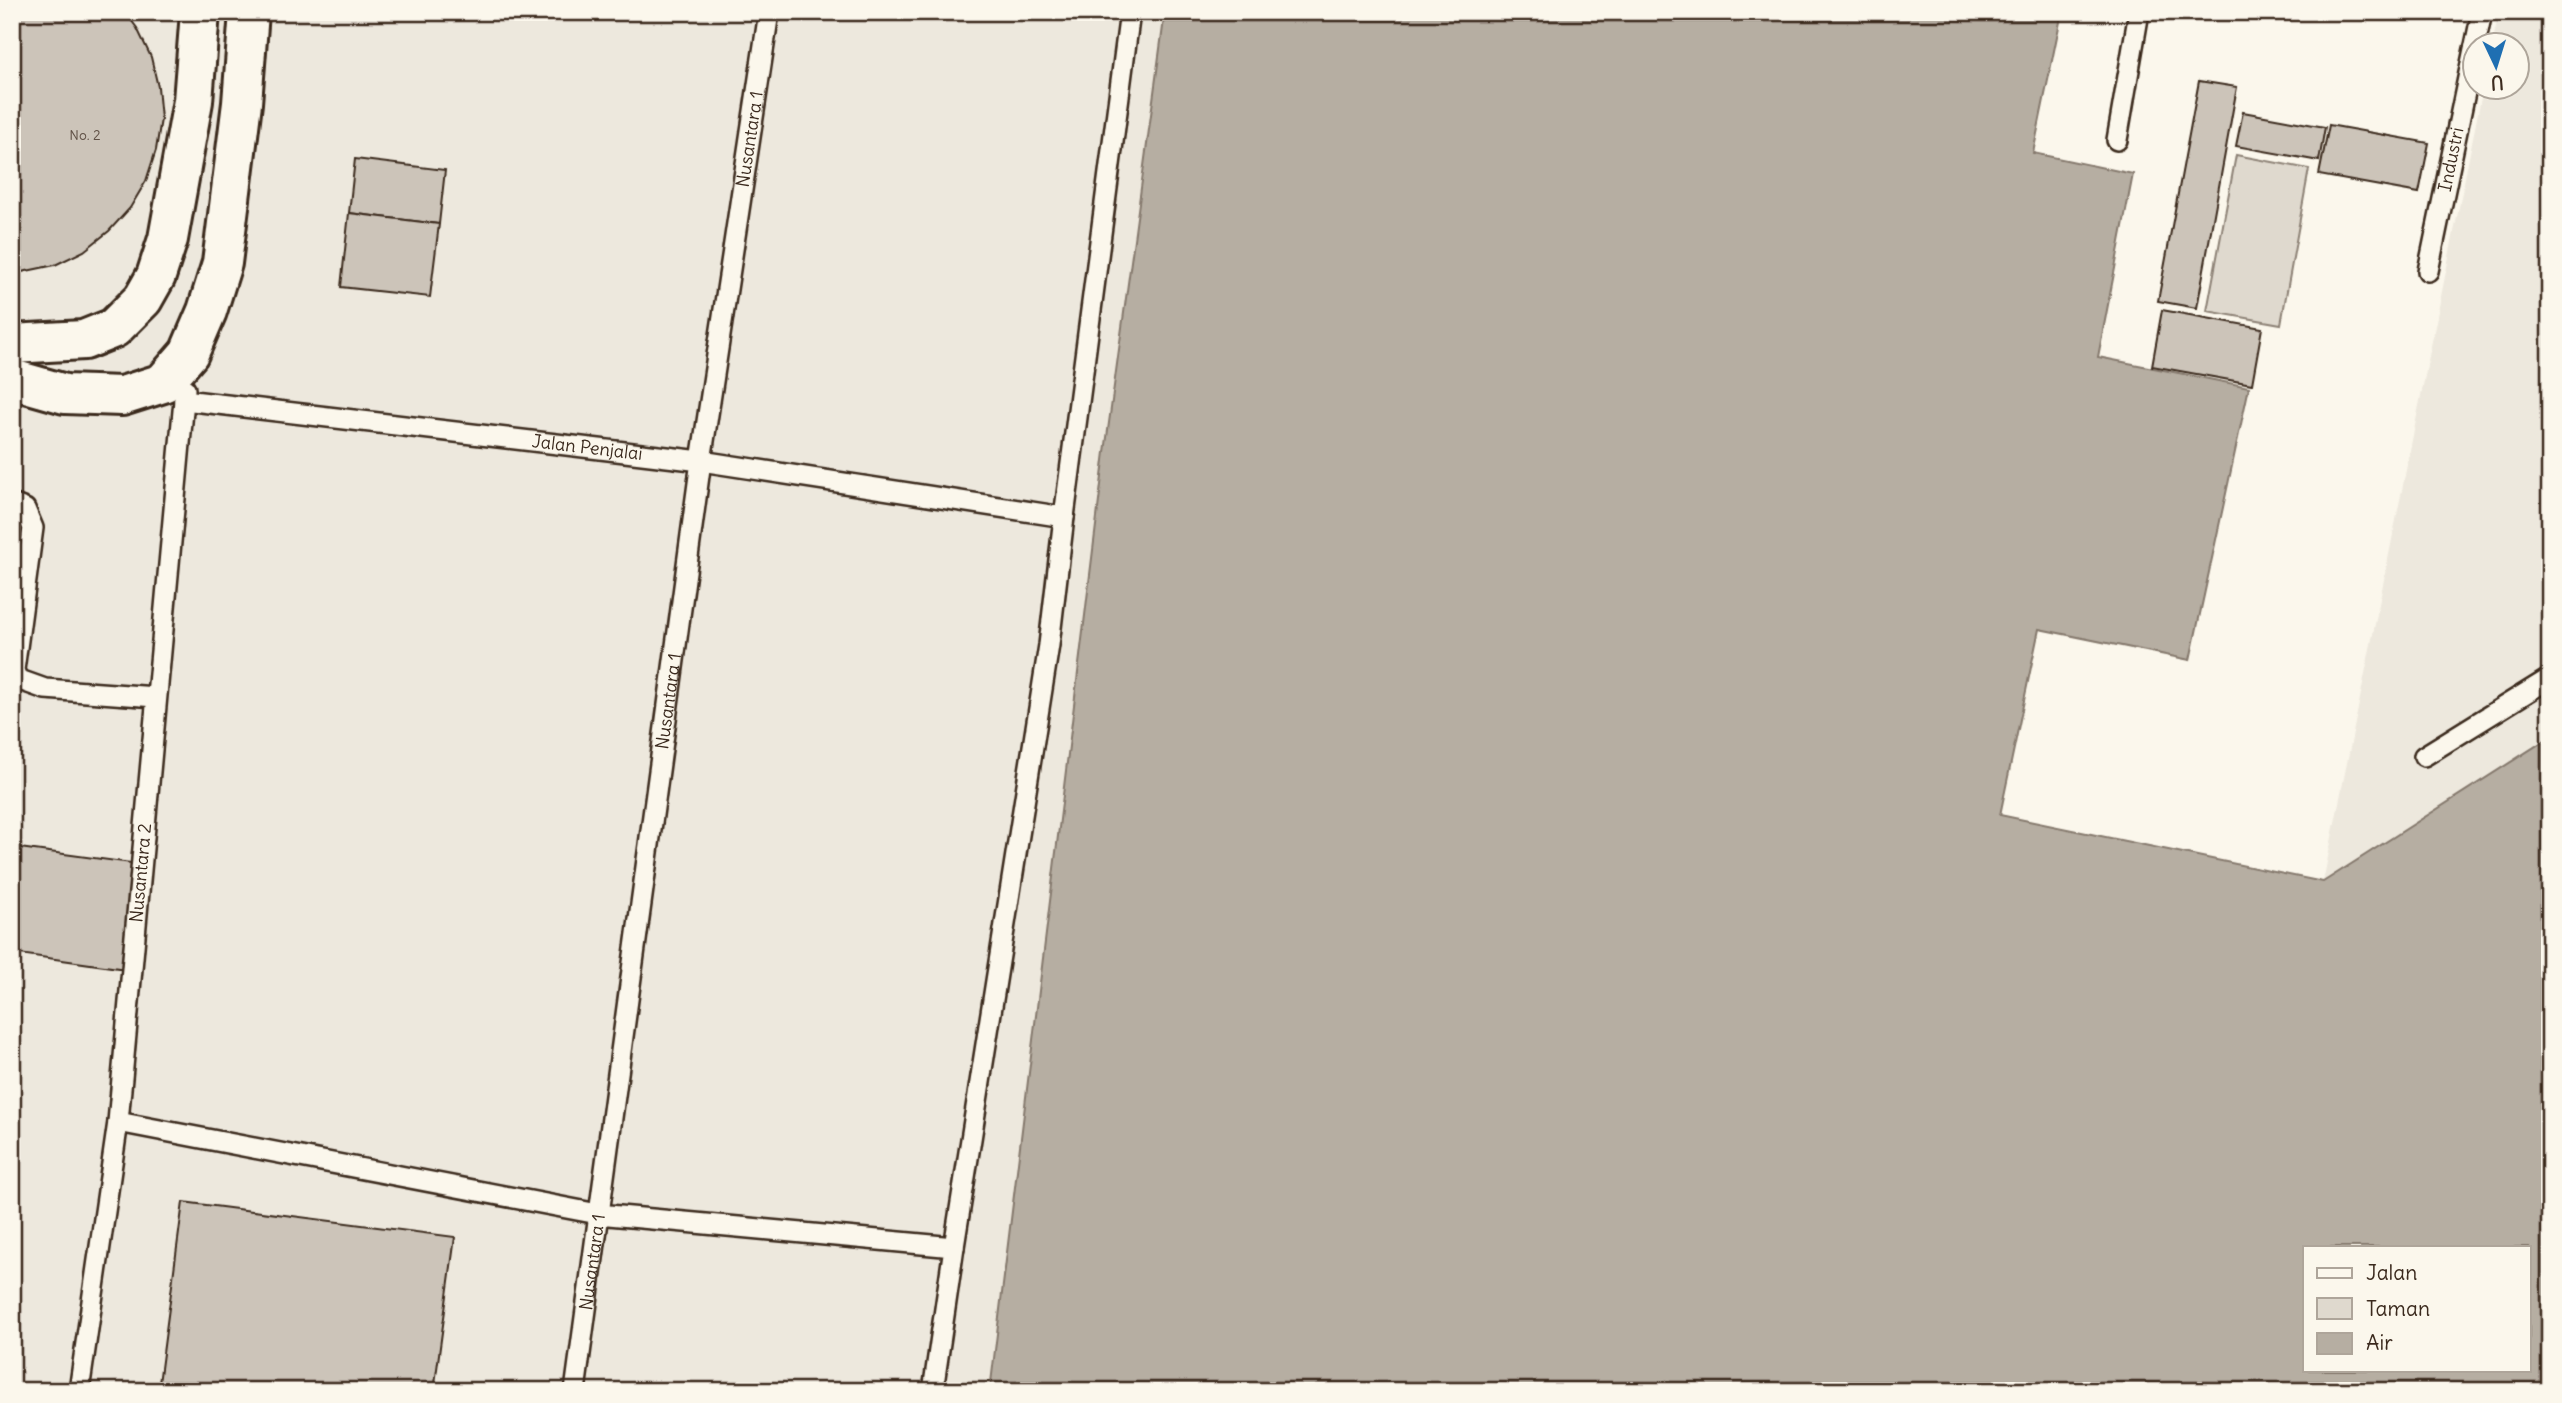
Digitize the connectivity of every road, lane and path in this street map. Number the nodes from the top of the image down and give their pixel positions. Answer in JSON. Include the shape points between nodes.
{"nodes":[{"id":1,"x":200,"y":12,"type":"edge"},
{"id":2,"x":247,"y":12,"type":"edge"},
{"id":3,"x":769,"y":12,"type":"edge"},
{"id":4,"x":1130,"y":12,"type":"edge"},
{"id":5,"x":2139,"y":12,"type":"edge"},
{"id":6,"x":2482,"y":12,"type":"edge"},
{"id":7,"x":2478,"y":32,"type":"edge"},
{"id":8,"x":2463,"y":102,"type":"edge"},
{"id":9,"x":2118,"y":140,"type":"dead end"},
{"id":10,"x":2428,"y":271,"type":"dead end"},
{"id":11,"x":12,"y":344,"type":"edge"},
{"id":12,"x":189,"y":354,"type":"junction"},
{"id":13,"x":12,"y":380,"type":"edge"},
{"id":14,"x":184,"y":400,"type":"junction"},
{"id":15,"x":701,"y":461,"type":"junction"},
{"id":16,"x":12,"y":503,"type":"edge"},
{"id":17,"x":1064,"y":517,"type":"junction"},
{"id":18,"x":2550,"y":678,"type":"edge"},
{"id":19,"x":156,"y":697,"type":"junction"},
{"id":20,"x":2424,"y":756,"type":"dead end"},
{"id":21,"x":118,"y":1122,"type":"junction"},
{"id":22,"x":598,"y":1214,"type":"junction"},
{"id":23,"x":954,"y":1247,"type":"junction"},
{"id":24,"x":79,"y":1391,"type":"edge"},
{"id":25,"x":575,"y":1391,"type":"edge"},
{"id":26,"x":933,"y":1391,"type":"edge"}],
"edges":[{"from":1,"to":11,"type":"street","via":[[190,115],[169,239],[143,299],[114,328],[84,340]]},
{"from":2,"to":12,"type":"street","via":[[242,103],[222,263]]},
{"from":3,"to":15,"type":"lane","name":"Nusantara 1"},
{"from":4,"to":17,"type":"lane"},
{"from":5,"to":9,"type":"lane"},
{"from":6,"to":7,"type":"lane","name":"Industri"},
{"from":8,"to":10,"type":"lane","name":"Industri"},
{"from":12,"to":13,"type":"street","via":[[163,383],[122,396],[65,394]]},
{"from":12,"to":14,"type":"lane","name":"Nusantara 2"},
{"from":14,"to":15,"type":"lane","name":"Jalan Penjalai"},
{"from":14,"to":19,"type":"lane","name":"Nusantara 2"},
{"from":15,"to":17,"type":"lane","name":"Jalan Penjalai"},
{"from":15,"to":22,"type":"lane","name":"Nusantara 1"},
{"from":16,"to":19,"type":"lane","via":[[25,509],[33,528],[14,670],[17,679],[45,689]]},
{"from":17,"to":23,"type":"lane","via":[[1049,645]]},
{"from":18,"to":20,"type":"lane"},
{"from":19,"to":21,"type":"lane","name":"Nusantara 2"},
{"from":21,"to":22,"type":"lane"},
{"from":21,"to":24,"type":"lane","name":"Nusantara 2"},
{"from":22,"to":23,"type":"lane"},
{"from":22,"to":25,"type":"lane","name":"Nusantara 1"},
{"from":23,"to":26,"type":"lane"}]}
